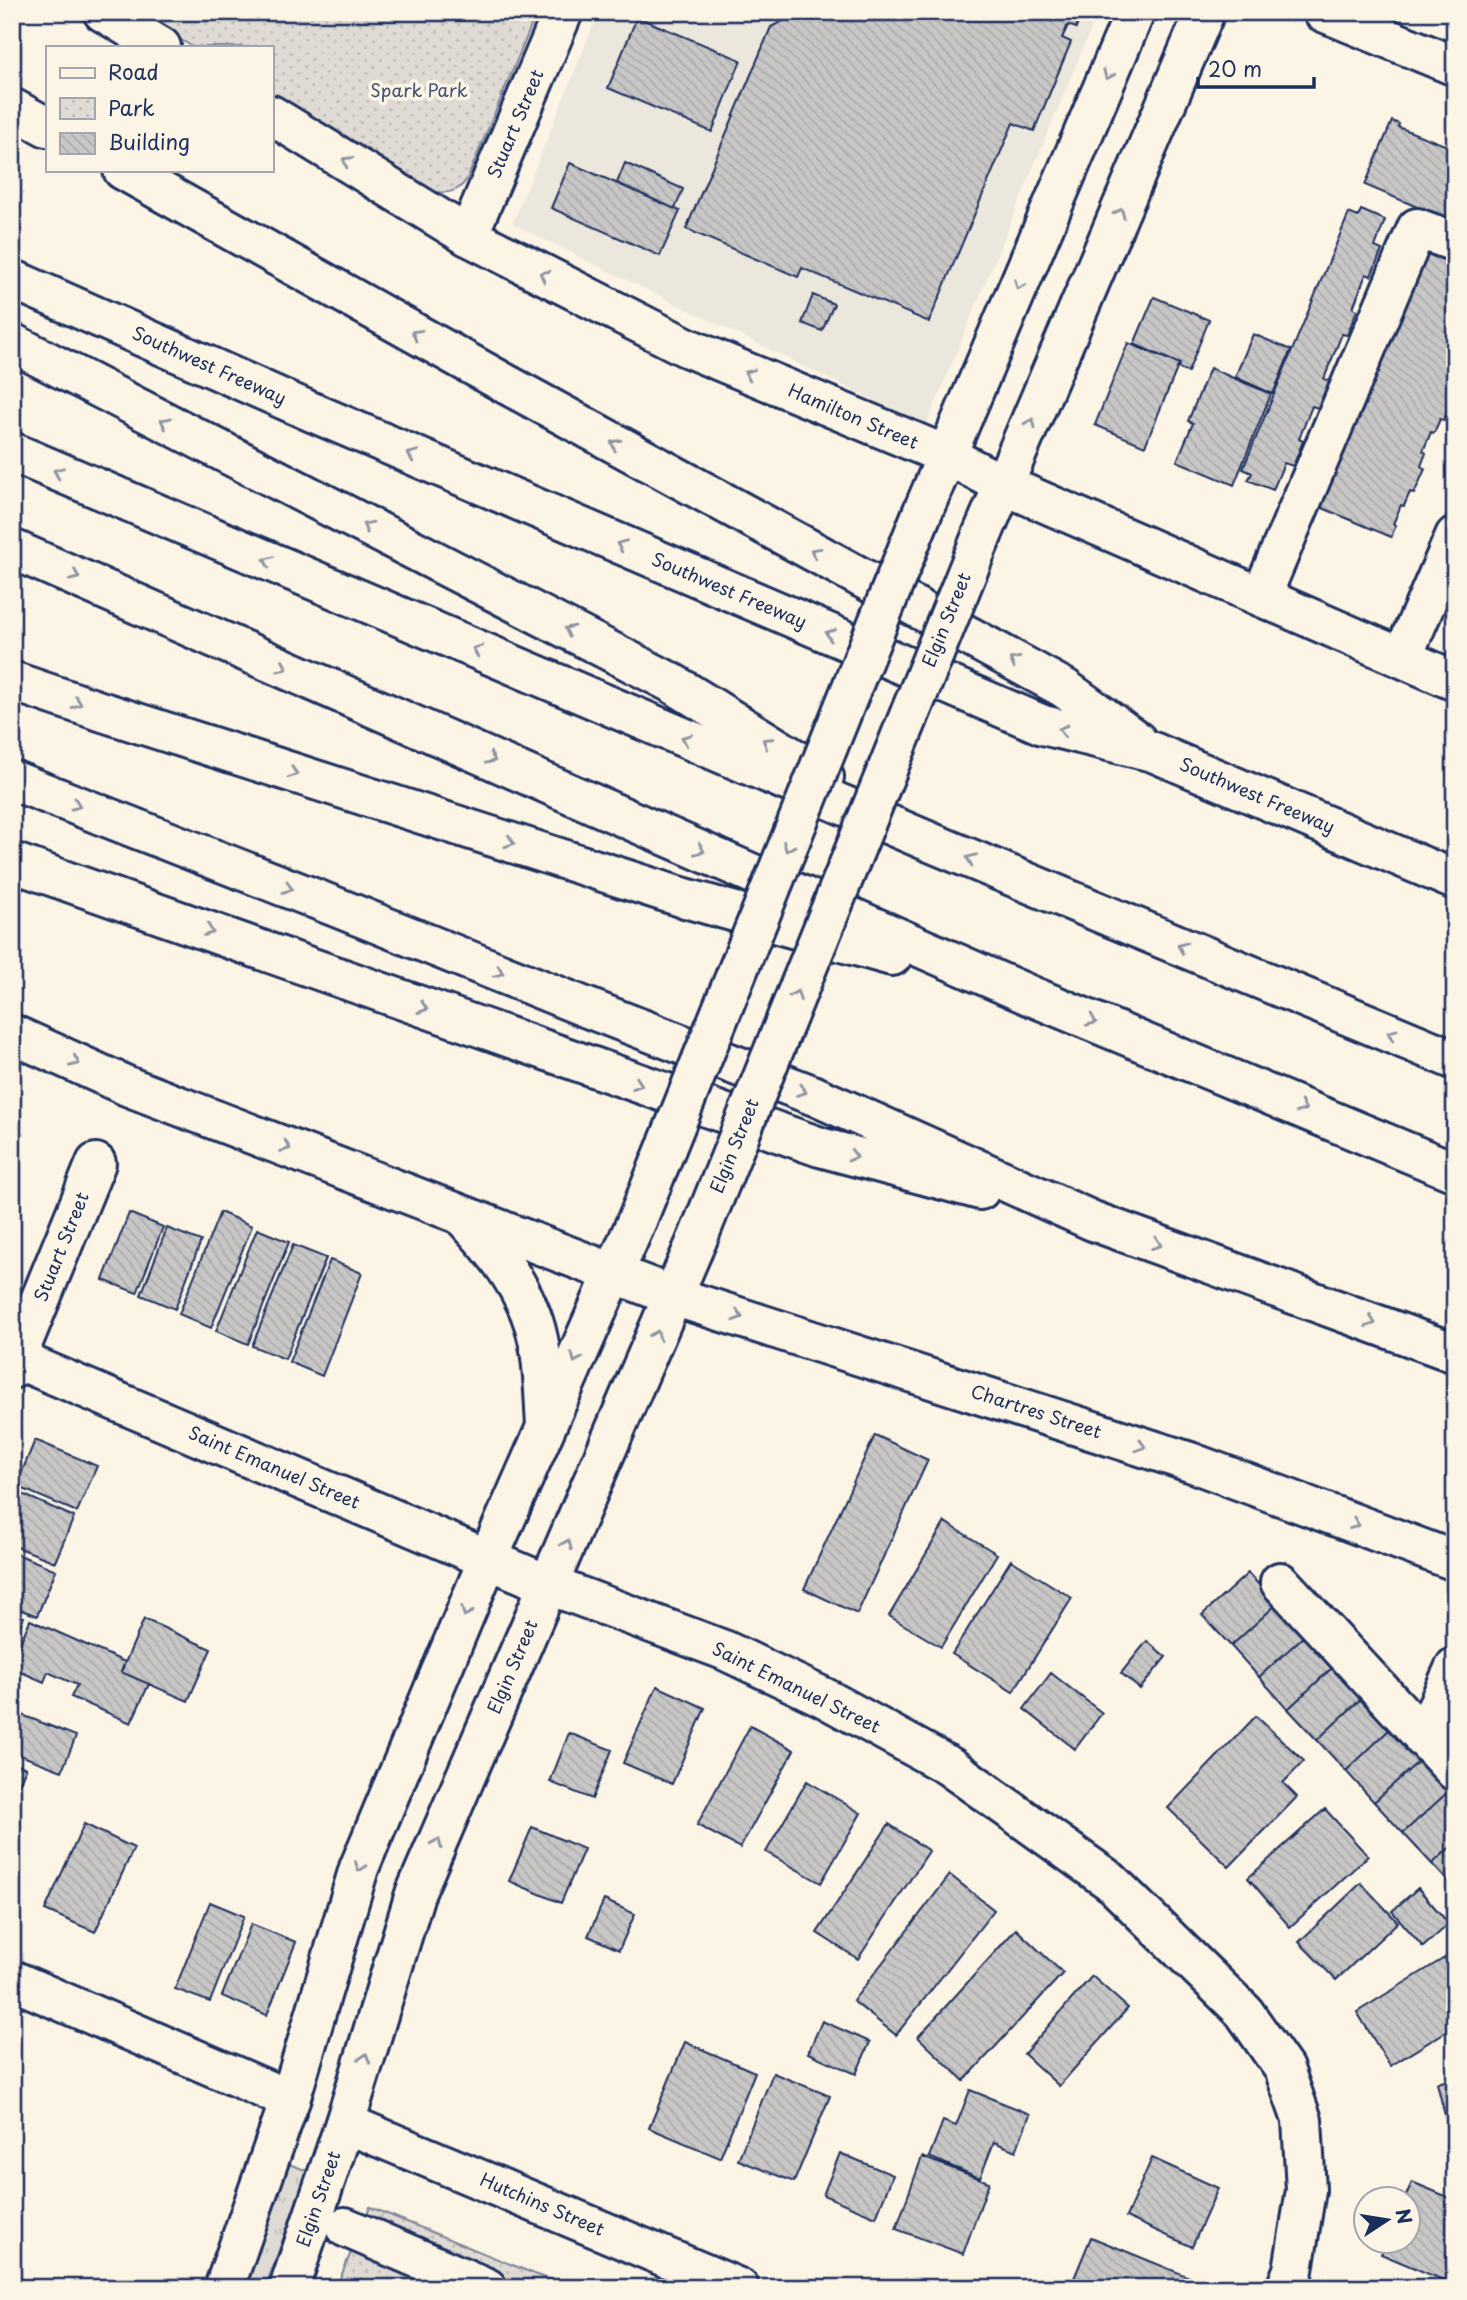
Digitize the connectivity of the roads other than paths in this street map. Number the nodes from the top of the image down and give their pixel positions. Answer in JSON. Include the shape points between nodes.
{"nodes":[{"id":1,"x":103,"y":12,"type":"edge"},
{"id":2,"x":563,"y":12,"type":"edge"},
{"id":3,"x":1135,"y":12,"type":"edge"},
{"id":4,"x":1205,"y":12,"type":"edge"},
{"id":5,"x":1324,"y":12,"type":"edge"},
{"id":6,"x":158,"y":46,"type":"edge"},
{"id":7,"x":1455,"y":66,"type":"edge"},
{"id":8,"x":12,"y":108,"type":"edge"},
{"id":9,"x":273,"y":116,"type":"edge"},
{"id":10,"x":46,"y":126,"type":"edge"},
{"id":11,"x":127,"y":172,"type":"edge"},
{"id":12,"x":468,"y":236,"type":"junction"},
{"id":13,"x":1455,"y":242,"type":"edge"},
{"id":14,"x":12,"y":279,"type":"edge"},
{"id":15,"x":12,"y":343,"type":"edge"},
{"id":16,"x":12,"y":452,"type":"edge"},
{"id":17,"x":948,"y":456,"type":"junction"},
{"id":18,"x":1004,"y":485,"type":"junction"},
{"id":19,"x":1455,"y":536,"type":"edge"},
{"id":20,"x":12,"y":549,"type":"edge"},
{"id":21,"x":1261,"y":597,"type":"junction"},
{"id":22,"x":1402,"y":658,"type":"junction"},
{"id":23,"x":12,"y":681,"type":"edge"},
{"id":24,"x":1455,"y":681,"type":"edge"},
{"id":25,"x":1153,"y":752,"type":"junction"},
{"id":26,"x":12,"y":780,"type":"edge"},
{"id":27,"x":930,"y":842,"type":"junction"},
{"id":28,"x":12,"y":862,"type":"edge"},
{"id":29,"x":1455,"y":880,"type":"edge"},
{"id":30,"x":1029,"y":995,"type":"junction"},
{"id":31,"x":12,"y":1034,"type":"edge"},
{"id":32,"x":1455,"y":1060,"type":"edge"},
{"id":33,"x":96,"y":1163,"type":"dead end"},
{"id":34,"x":1455,"y":1172,"type":"edge"},
{"id":35,"x":458,"y":1213,"type":"junction"},
{"id":36,"x":1093,"y":1221,"type":"junction"},
{"id":37,"x":613,"y":1273,"type":"junction"},
{"id":38,"x":673,"y":1296,"type":"junction"},
{"id":39,"x":1455,"y":1353,"type":"edge"},
{"id":40,"x":14,"y":1362,"type":"edge"},
{"id":41,"x":547,"y":1426,"type":"junction"},
{"id":42,"x":488,"y":1559,"type":"junction"},
{"id":43,"x":1455,"y":1561,"type":"edge"},
{"id":44,"x":1280,"y":1583,"type":"dead end"},
{"id":45,"x":549,"y":1585,"type":"junction"},
{"id":46,"x":1455,"y":1667,"type":"edge"},
{"id":47,"x":1423,"y":1738,"type":"junction"},
{"id":48,"x":1455,"y":1772,"type":"edge"},
{"id":49,"x":12,"y":1980,"type":"edge"},
{"id":50,"x":290,"y":2100,"type":"junction"},
{"id":51,"x":345,"y":2123,"type":"junction"},
{"id":52,"x":345,"y":2227,"type":"dead end"},
{"id":53,"x":224,"y":2288,"type":"edge"},
{"id":54,"x":289,"y":2288,"type":"edge"},
{"id":55,"x":487,"y":2288,"type":"edge"},
{"id":56,"x":739,"y":2288,"type":"edge"},
{"id":57,"x":1286,"y":2288,"type":"edge"}],
"edges":[{"from":1,"to":6,"type":"main road"},
{"from":2,"to":12,"type":"main road","name":"Stuart Street"},
{"from":3,"to":17,"type":"main road","one_way":true},
{"from":18,"to":4,"type":"main road","name":"Elgin Street","one_way":true},
{"from":5,"to":7,"type":"main road"},
{"from":8,"to":10,"type":"main road"},
{"from":12,"to":9,"type":"main road","name":"Hamilton Street","one_way":true},
{"from":25,"to":11,"type":"main road","one_way":true,"via":[[1064,688]]},
{"from":17,"to":12,"type":"main road","name":"Hamilton Street","one_way":true,"via":[[686,348]]},
{"from":13,"to":21,"type":"main road","via":[[1417,228]]},
{"from":25,"to":14,"type":"main road","name":"Southwest Freeway","one_way":true,"via":[[1044,725]]},
{"from":27,"to":15,"type":"main road","one_way":true,"via":[[672,683]]},
{"from":27,"to":16,"type":"main road","one_way":true},
{"from":17,"to":18,"type":"main road","name":"Hamilton Street"},
{"from":17,"to":37,"type":"main road","one_way":true,"bridge":true},
{"from":18,"to":21,"type":"main road","name":"Hamilton Street"},
{"from":38,"to":18,"type":"main road","name":"Elgin Street","one_way":true,"bridge":true},
{"from":19,"to":22,"type":"main road"},
{"from":20,"to":30,"type":"main road","one_way":true},
{"from":21,"to":22,"type":"main road","name":"Hamilton Street"},
{"from":22,"to":24,"type":"main road","name":"Hamilton Street"},
{"from":23,"to":30,"type":"main road","one_way":true,"via":[[678,896]]},
{"from":25,"to":29,"type":"main road","name":"Southwest Freeway"},
{"from":26,"to":36,"type":"main road","one_way":true,"via":[[815,1096]]},
{"from":32,"to":27,"type":"main road","one_way":true},
{"from":28,"to":36,"type":"main road","one_way":true,"via":[[820,1147]]},
{"from":30,"to":34,"type":"main road","one_way":true},
{"from":31,"to":35,"type":"main road","name":"Chartres Street","one_way":true,"via":[[127,1086]]},
{"from":33,"to":40,"type":"main road","name":"Stuart Street"},
{"from":35,"to":37,"type":"main road","name":"Chartres Street"},
{"from":35,"to":41,"type":"main road","via":[[494,1249],[527,1305],[538,1339]]},
{"from":36,"to":39,"type":"main road","one_way":true},
{"from":37,"to":38,"type":"main road","name":"Chartres Street"},
{"from":37,"to":41,"type":"main road","one_way":true},
{"from":38,"to":43,"type":"main road","name":"Chartres Street","one_way":true,"via":[[1190,1462]]},
{"from":45,"to":38,"type":"main road","name":"Elgin Street","one_way":true},
{"from":40,"to":42,"type":"main road","name":"Saint Emanuel Street"},
{"from":41,"to":42,"type":"main road"},
{"from":42,"to":45,"type":"main road","name":"Saint Emanuel Street"},
{"from":42,"to":50,"type":"main road","one_way":true,"via":[[359,1868]]},
{"from":44,"to":47,"type":"main road"},
{"from":51,"to":45,"type":"main road","name":"Elgin Street","one_way":true,"via":[[415,1894]]},
{"from":45,"to":57,"type":"main road","name":"Saint Emanuel Street","via":[[724,1650],[823,1697],[949,1766],[1110,1881],[1244,2012],[1284,2069],[1302,2120],[1306,2190]]},
{"from":46,"to":47,"type":"main road"},
{"from":47,"to":48,"type":"main road"},
{"from":49,"to":50,"type":"main road"},
{"from":50,"to":53,"type":"main road"},
{"from":51,"to":54,"type":"main road","name":"Elgin Street"},
{"from":51,"to":56,"type":"main road","name":"Hutchins Street"},
{"from":52,"to":55,"type":"main road"}]}
